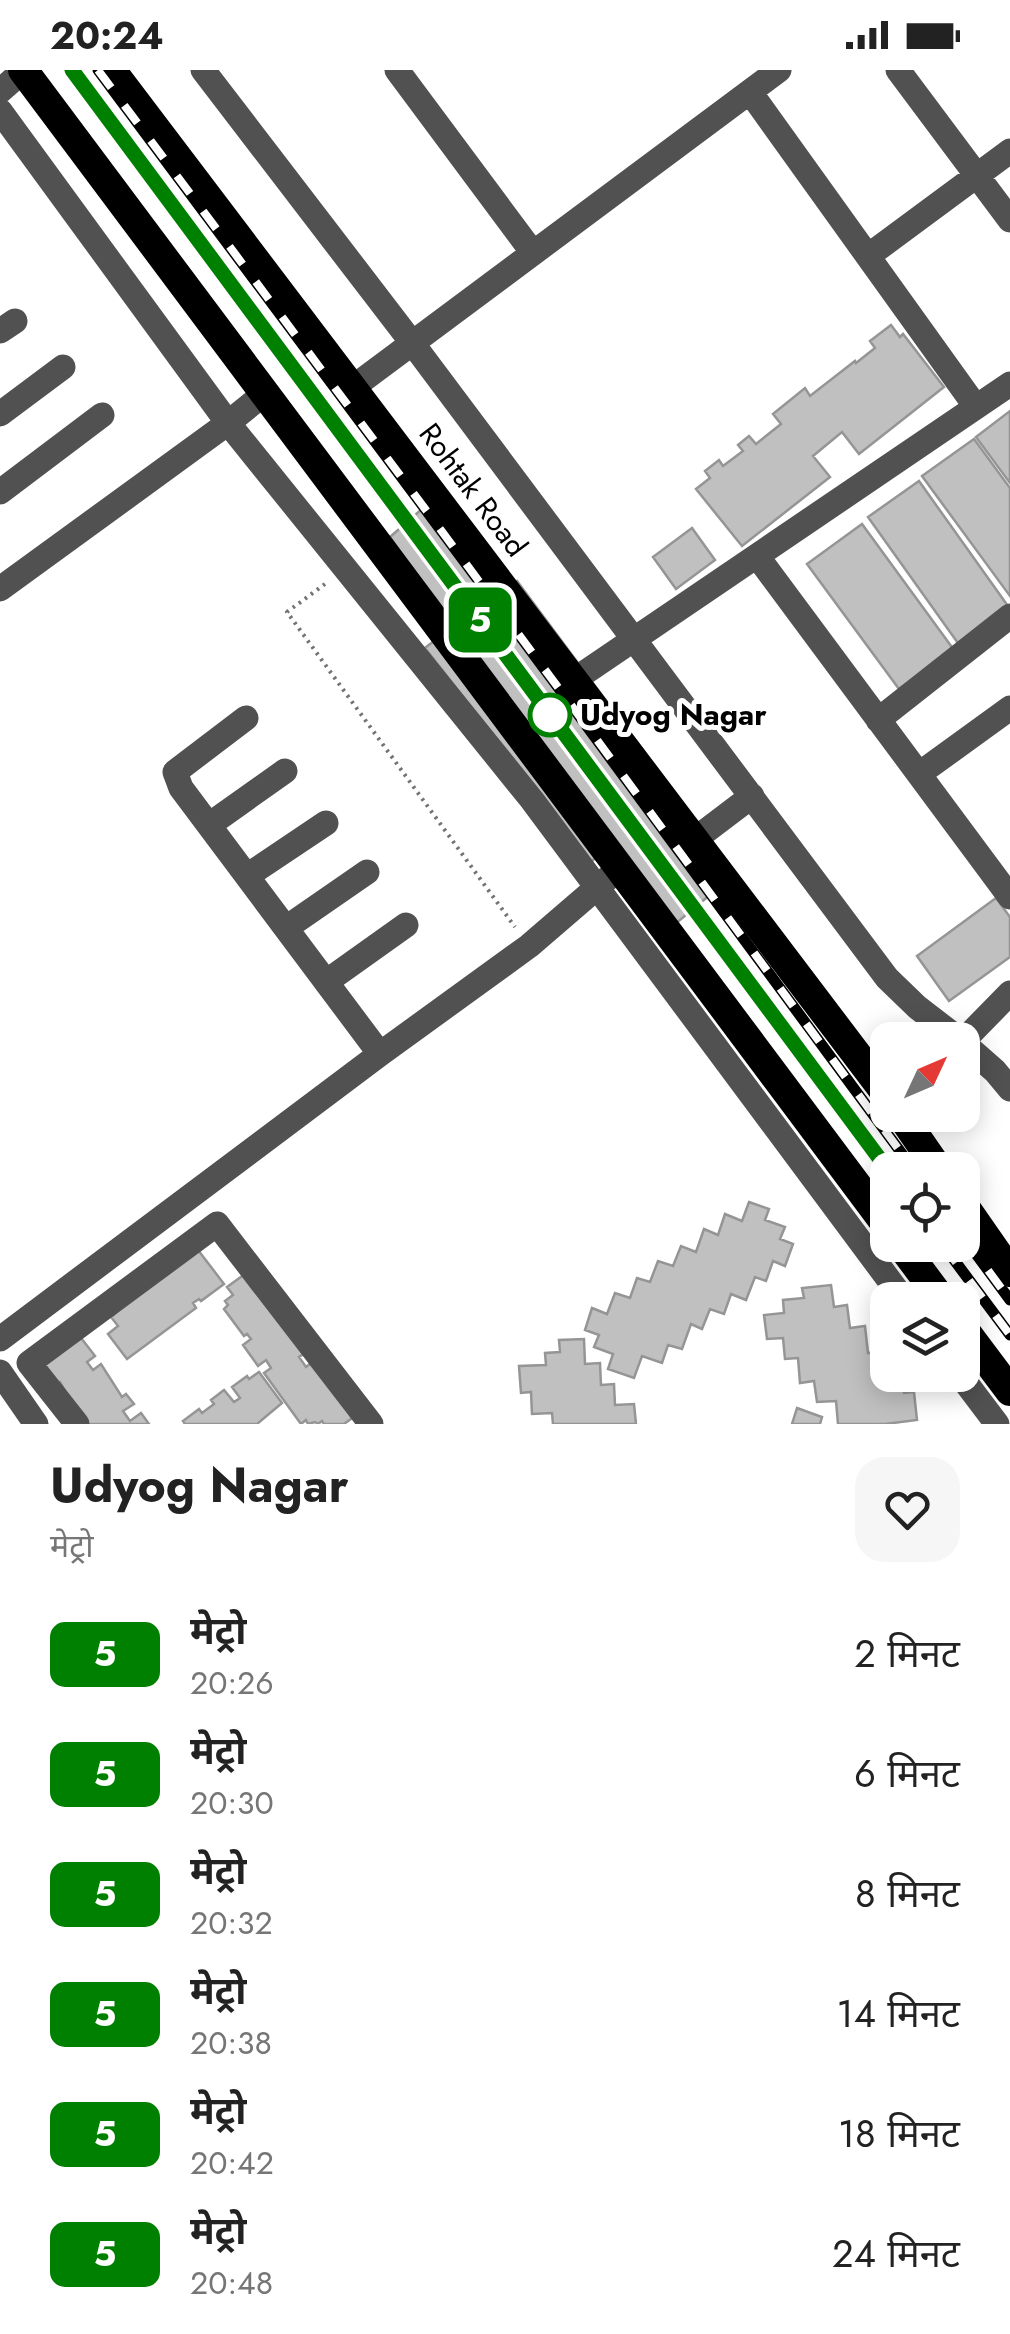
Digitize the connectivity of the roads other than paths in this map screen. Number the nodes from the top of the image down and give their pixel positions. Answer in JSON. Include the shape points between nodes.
{"nodes":[{"id":1,"x":24,"y":70,"type":"edge"},
{"id":2,"x":111,"y":70,"type":"edge"},
{"id":3,"x":203,"y":70,"type":"edge"},
{"id":4,"x":396,"y":70,"type":"edge"},
{"id":5,"x":898,"y":70,"type":"edge"},
{"id":6,"x":763,"y":78,"type":"edge"},
{"id":7,"x":0,"y":91,"type":"edge"},
{"id":8,"x":0,"y":111,"type":"edge"},
{"id":9,"x":1010,"y":151,"type":"edge"},
{"id":10,"x":976,"y":176,"type":"junction"},
{"id":11,"x":1010,"y":220,"type":"edge"},
{"id":12,"x":534,"y":253,"type":"junction"},
{"id":13,"x":868,"y":256,"type":"junction"},
{"id":14,"x":413,"y":344,"type":"junction"},
{"id":15,"x":63,"y":367,"type":"dead end"},
{"id":16,"x":1010,"y":384,"type":"edge"},
{"id":17,"x":352,"y":388,"type":"junction"},
{"id":18,"x":265,"y":394,"type":"junction"},
{"id":19,"x":976,"y":407,"type":"junction"},
{"id":20,"x":0,"y":414,"type":"edge"},
{"id":21,"x":102,"y":415,"type":"dead end"},
{"id":22,"x":228,"y":423,"type":"junction"},
{"id":23,"x":0,"y":492,"type":"edge"},
{"id":24,"x":757,"y":556,"type":"junction"},
{"id":25,"x":0,"y":589,"type":"edge"},
{"id":26,"x":1010,"y":616,"type":"edge"},
{"id":27,"x":634,"y":640,"type":"junction"},
{"id":28,"x":574,"y":680,"type":"junction"},
{"id":29,"x":1010,"y":708,"type":"edge"},
{"id":30,"x":246,"y":718,"type":"dead end"},
{"id":31,"x":878,"y":720,"type":"junction"},
{"id":32,"x":284,"y":772,"type":"dead end"},
{"id":33,"x":919,"y":774,"type":"junction"},
{"id":34,"x":752,"y":796,"type":"junction"},
{"id":35,"x":326,"y":824,"type":"dead end"},
{"id":36,"x":209,"y":825,"type":"junction"},
{"id":37,"x":694,"y":840,"type":"junction"},
{"id":38,"x":367,"y":872,"type":"dead end"},
{"id":39,"x":247,"y":876,"type":"junction"},
{"id":40,"x":609,"y":878,"type":"junction"},
{"id":41,"x":1010,"y":897,"type":"edge"},
{"id":42,"x":406,"y":925,"type":"dead end"},
{"id":43,"x":286,"y":928,"type":"junction"},
{"id":44,"x":326,"y":982,"type":"junction"},
{"id":45,"x":1010,"y":993,"type":"edge"},
{"id":46,"x":938,"y":1022,"type":"edge"},
{"id":47,"x":980,"y":1023,"type":"edge"},
{"id":48,"x":380,"y":1054,"type":"junction"},
{"id":49,"x":980,"y":1057,"type":"edge"},
{"id":50,"x":870,"y":1072,"type":"edge"},
{"id":51,"x":1010,"y":1089,"type":"edge"},
{"id":52,"x":870,"y":1204,"type":"edge"},
{"id":53,"x":980,"y":1229,"type":"edge"},
{"id":54,"x":1010,"y":1272,"type":"edge"},
{"id":55,"x":891,"y":1282,"type":"edge"},
{"id":56,"x":0,"y":1338,"type":"edge"},
{"id":57,"x":980,"y":1352,"type":"edge"},
{"id":58,"x":0,"y":1372,"type":"edge"},
{"id":59,"x":1010,"y":1391,"type":"edge"},
{"id":60,"x":972,"y":1392,"type":"edge"},
{"id":61,"x":36,"y":1424,"type":"edge"},
{"id":62,"x":77,"y":1424,"type":"edge"},
{"id":63,"x":370,"y":1424,"type":"edge"},
{"id":64,"x":996,"y":1424,"type":"edge"}],
"edges":[{"from":1,"to":7,"type":"street"},
{"from":1,"to":18,"type":"highway"},
{"from":2,"to":17,"type":"highway","name":"Rohtak Road"},
{"from":3,"to":14,"type":"street"},
{"from":4,"to":12,"type":"street"},
{"from":5,"to":10,"type":"street"},
{"from":6,"to":12,"type":"street"},
{"from":6,"to":13,"type":"street"},
{"from":8,"to":22,"type":"street"},
{"from":9,"to":10,"type":"street"},
{"from":10,"to":11,"type":"street"},
{"from":10,"to":13,"type":"street"},
{"from":12,"to":14,"type":"street"},
{"from":13,"to":19,"type":"street"},
{"from":14,"to":17,"type":"street"},
{"from":14,"to":27,"type":"street"},
{"from":15,"to":20,"type":"street"},
{"from":16,"to":19,"type":"street"},
{"from":17,"to":28,"type":"highway","name":"Rohtak Road"},
{"from":18,"to":22,"type":"street"},
{"from":18,"to":40,"type":"highway"},
{"from":19,"to":24,"type":"street"},
{"from":21,"to":23,"type":"street"},
{"from":22,"to":25,"type":"street"},
{"from":22,"to":40,"type":"street","via":[[532,800]]},
{"from":24,"to":27,"type":"street"},
{"from":24,"to":31,"type":"street"},
{"from":26,"to":31,"type":"street"},
{"from":27,"to":28,"type":"street"},
{"from":27,"to":34,"type":"street"},
{"from":28,"to":37,"type":"highway","name":"Rohtak Road"},
{"from":29,"to":33,"type":"street"},
{"from":30,"to":36,"type":"street","via":[[175,772]]},
{"from":31,"to":33,"type":"street"},
{"from":32,"to":36,"type":"street"},
{"from":33,"to":41,"type":"street"},
{"from":34,"to":37,"type":"street"},
{"from":34,"to":46,"type":"street","via":[[887,978]]},
{"from":35,"to":39,"type":"street"},
{"from":36,"to":39,"type":"street"},
{"from":37,"to":50,"type":"highway","name":"Rohtak Road"},
{"from":38,"to":43,"type":"street"},
{"from":39,"to":43,"type":"street"},
{"from":40,"to":48,"type":"street","via":[[529,946]]},
{"from":40,"to":52,"type":"highway"},
{"from":40,"to":55,"type":"street"},
{"from":42,"to":44,"type":"street"},
{"from":43,"to":44,"type":"street"},
{"from":44,"to":48,"type":"street"},
{"from":45,"to":47,"type":"street"},
{"from":48,"to":56,"type":"street"},
{"from":49,"to":51,"type":"street"},
{"from":53,"to":54,"type":"highway"},
{"from":57,"to":59,"type":"highway"},
{"from":58,"to":61,"type":"street"},
{"from":60,"to":64,"type":"street"},
{"from":62,"to":63,"type":"street","via":[[29,1363],[217,1224]]}]}
